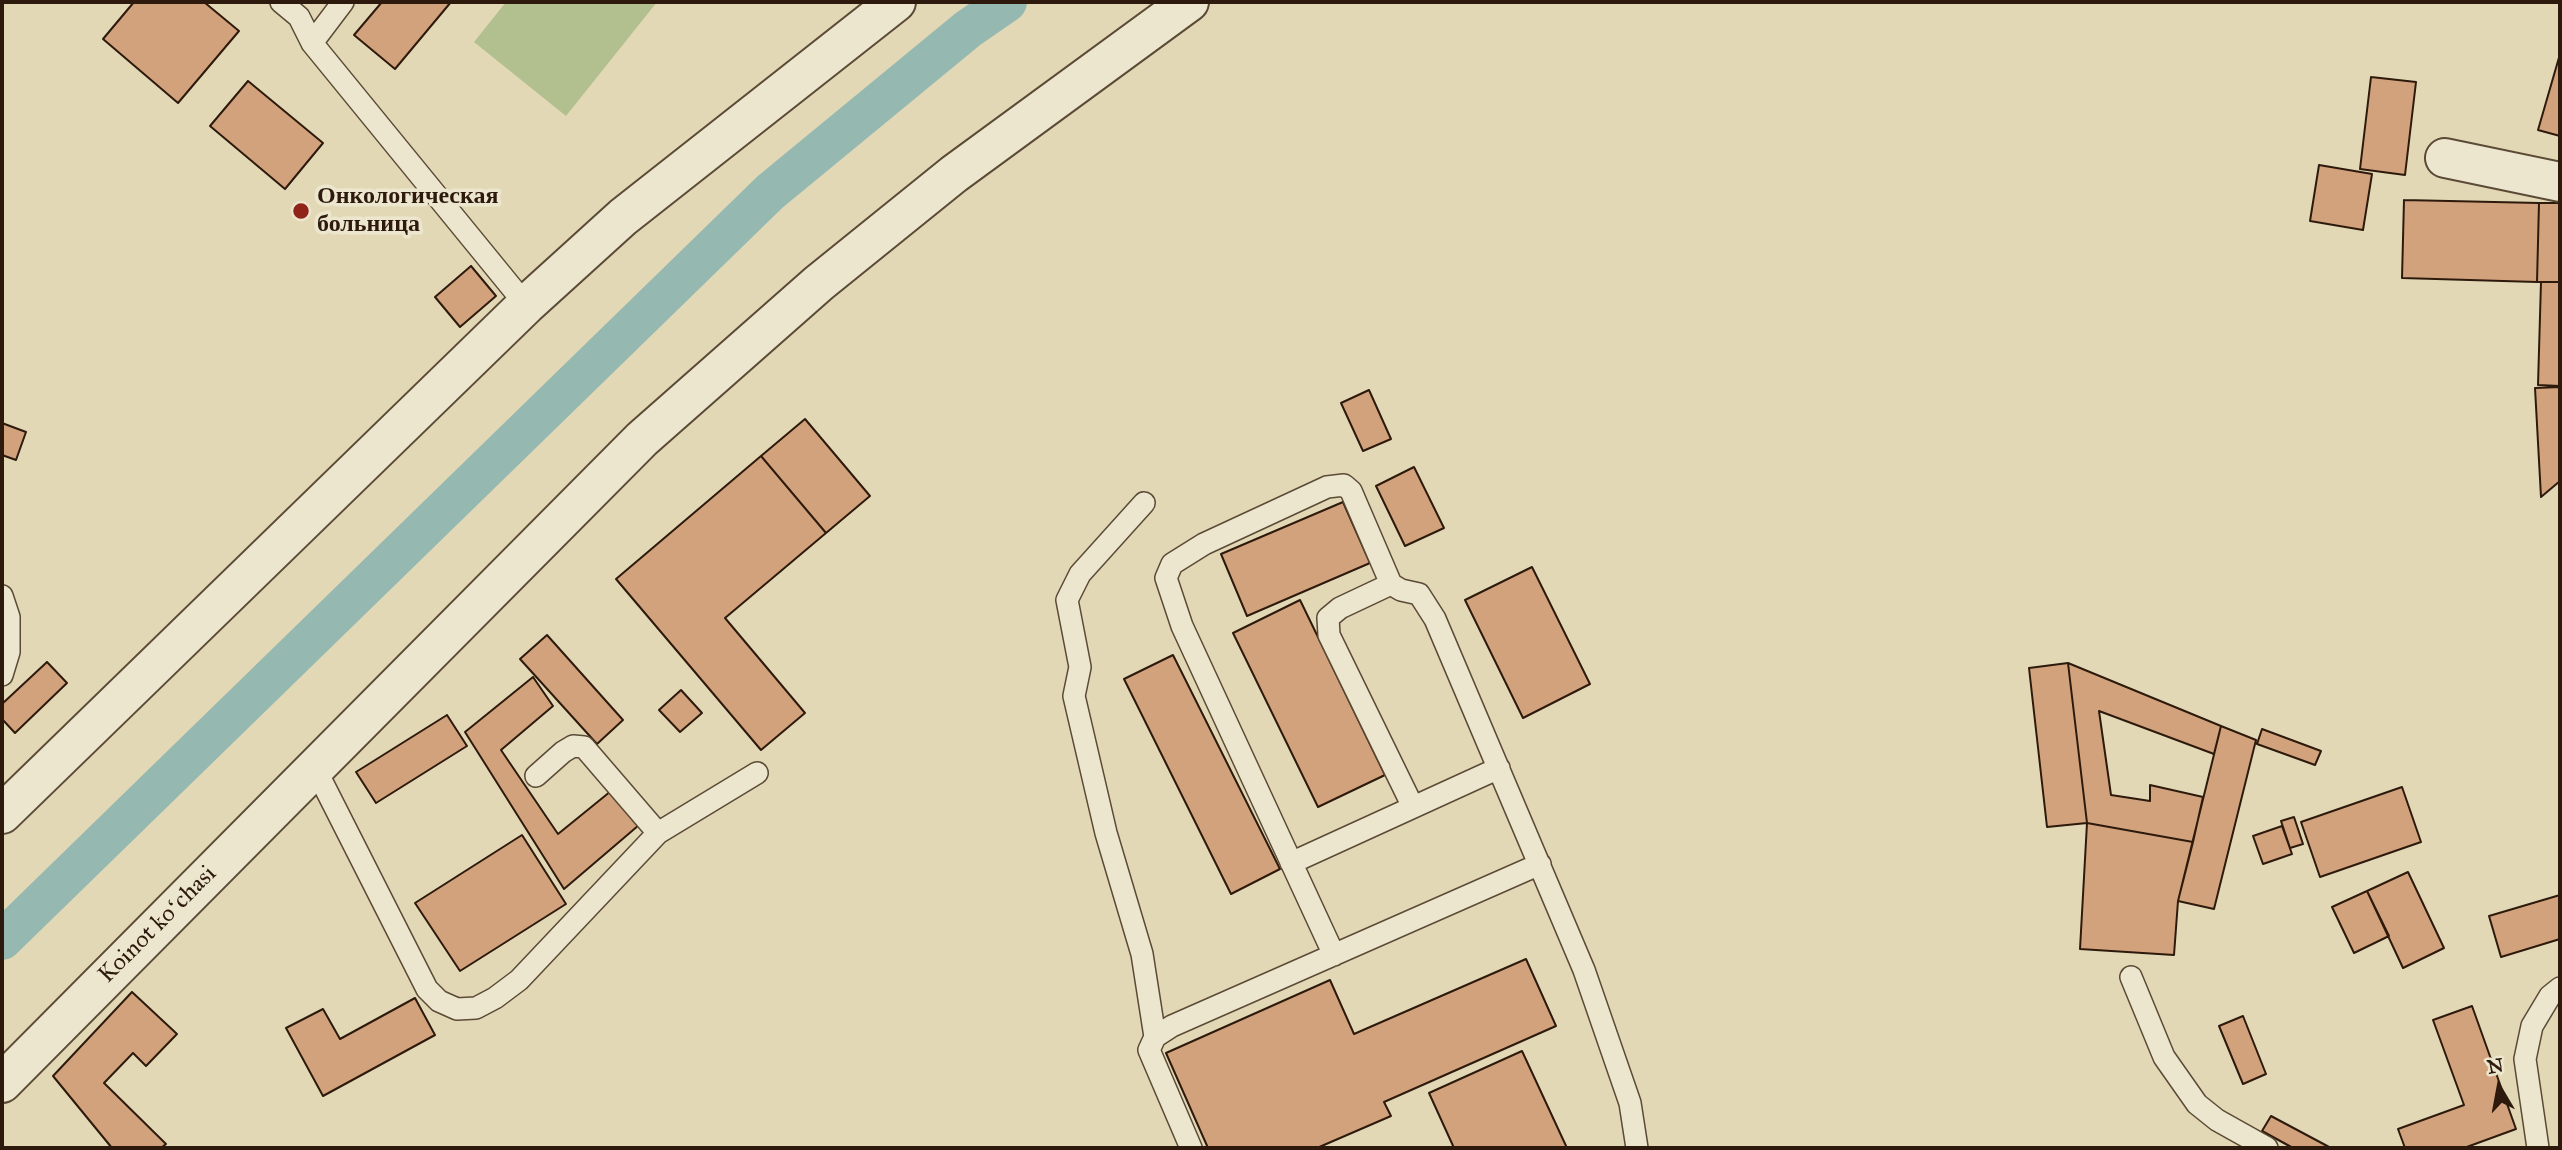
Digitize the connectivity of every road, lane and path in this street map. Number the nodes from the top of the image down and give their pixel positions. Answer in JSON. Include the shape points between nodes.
{"nodes":[{"id":1,"x":281,"y":2,"type":"edge"},
{"id":2,"x":343,"y":2,"type":"edge"},
{"id":3,"x":896,"y":2,"type":"edge"},
{"id":4,"x":1189,"y":2,"type":"edge"},
{"id":5,"x":312,"y":43,"type":"junction"},
{"id":6,"x":2445,"y":158,"type":"dead end"},
{"id":7,"x":2560,"y":182,"type":"edge"},
{"id":8,"x":526,"y":305,"type":"junction"},
{"id":9,"x":1144,"y":503,"type":"dead end"},
{"id":10,"x":1391,"y":584,"type":"junction"},
{"id":11,"x":2,"y":596,"type":"edge"},
{"id":12,"x":2,"y":675,"type":"edge"},
{"id":13,"x":315,"y":768,"type":"junction"},
{"id":14,"x":1499,"y":768,"type":"junction"},
{"id":15,"x":757,"y":773,"type":"dead end"},
{"id":16,"x":536,"y":776,"type":"dead end"},
{"id":17,"x":1413,"y":807,"type":"junction"},
{"id":18,"x":2,"y":814,"type":"edge"},
{"id":19,"x":658,"y":833,"type":"junction"},
{"id":20,"x":1291,"y":863,"type":"junction"},
{"id":21,"x":1540,"y":864,"type":"junction"},
{"id":22,"x":1334,"y":955,"type":"junction"},
{"id":23,"x":2131,"y":977,"type":"dead end"},
{"id":24,"x":2560,"y":988,"type":"edge"},
{"id":25,"x":1155,"y":1037,"type":"junction"},
{"id":26,"x":2,"y":1083,"type":"edge"},
{"id":27,"x":1191,"y":1148,"type":"edge"},
{"id":28,"x":1637,"y":1148,"type":"edge"},
{"id":29,"x":2267,"y":1148,"type":"edge"},
{"id":30,"x":2538,"y":1148,"type":"edge"}],
"edges":[{"from":1,"to":5,"type":"lane","via":[[299,17]]},
{"from":2,"to":5,"type":"lane"},
{"from":3,"to":8,"type":"street","via":[[623,217]]},
{"from":4,"to":13,"type":"street","name":"Koinot koʻchasi","via":[[954,174],[819,283],[642,439]]},
{"from":5,"to":8,"type":"lane"},
{"from":6,"to":7,"type":"street"},
{"from":8,"to":18,"type":"street"},
{"from":9,"to":25,"type":"lane","via":[[1080,574],[1067,600],[1080,667],[1074,696],[1106,833],[1142,954]]},
{"from":10,"to":14,"type":"lane","via":[[1419,594],[1435,619]]},
{"from":10,"to":17,"type":"lane","via":[[1340,608],[1328,618],[1329,635]]},
{"from":10,"to":20,"type":"lane","via":[[1351,491],[1343,485],[1327,487],[1204,544],[1172,564],[1166,578],[1182,626]]},
{"from":11,"to":12,"type":"lane","via":[[9,617],[9,652]]},
{"from":13,"to":19,"type":"lane","via":[[427,989],[457,1009],[476,1007],[519,980]]},
{"from":13,"to":26,"type":"street","name":"Koinot koʻchasi"},
{"from":14,"to":17,"type":"lane"},
{"from":14,"to":21,"type":"lane"},
{"from":15,"to":19,"type":"lane"},
{"from":16,"to":19,"type":"lane","via":[[563,752],[573,746],[584,747]]},
{"from":17,"to":20,"type":"lane"},
{"from":20,"to":22,"type":"lane"},
{"from":21,"to":22,"type":"lane"},
{"from":21,"to":28,"type":"lane","via":[[1584,970],[1630,1102]]},
{"from":22,"to":25,"type":"lane"},
{"from":23,"to":29,"type":"lane","via":[[2164,1057],[2197,1104]]},
{"from":24,"to":30,"type":"lane","via":[[2532,1026],[2525,1059]]},
{"from":25,"to":27,"type":"lane","via":[[1149,1051]]}]}
